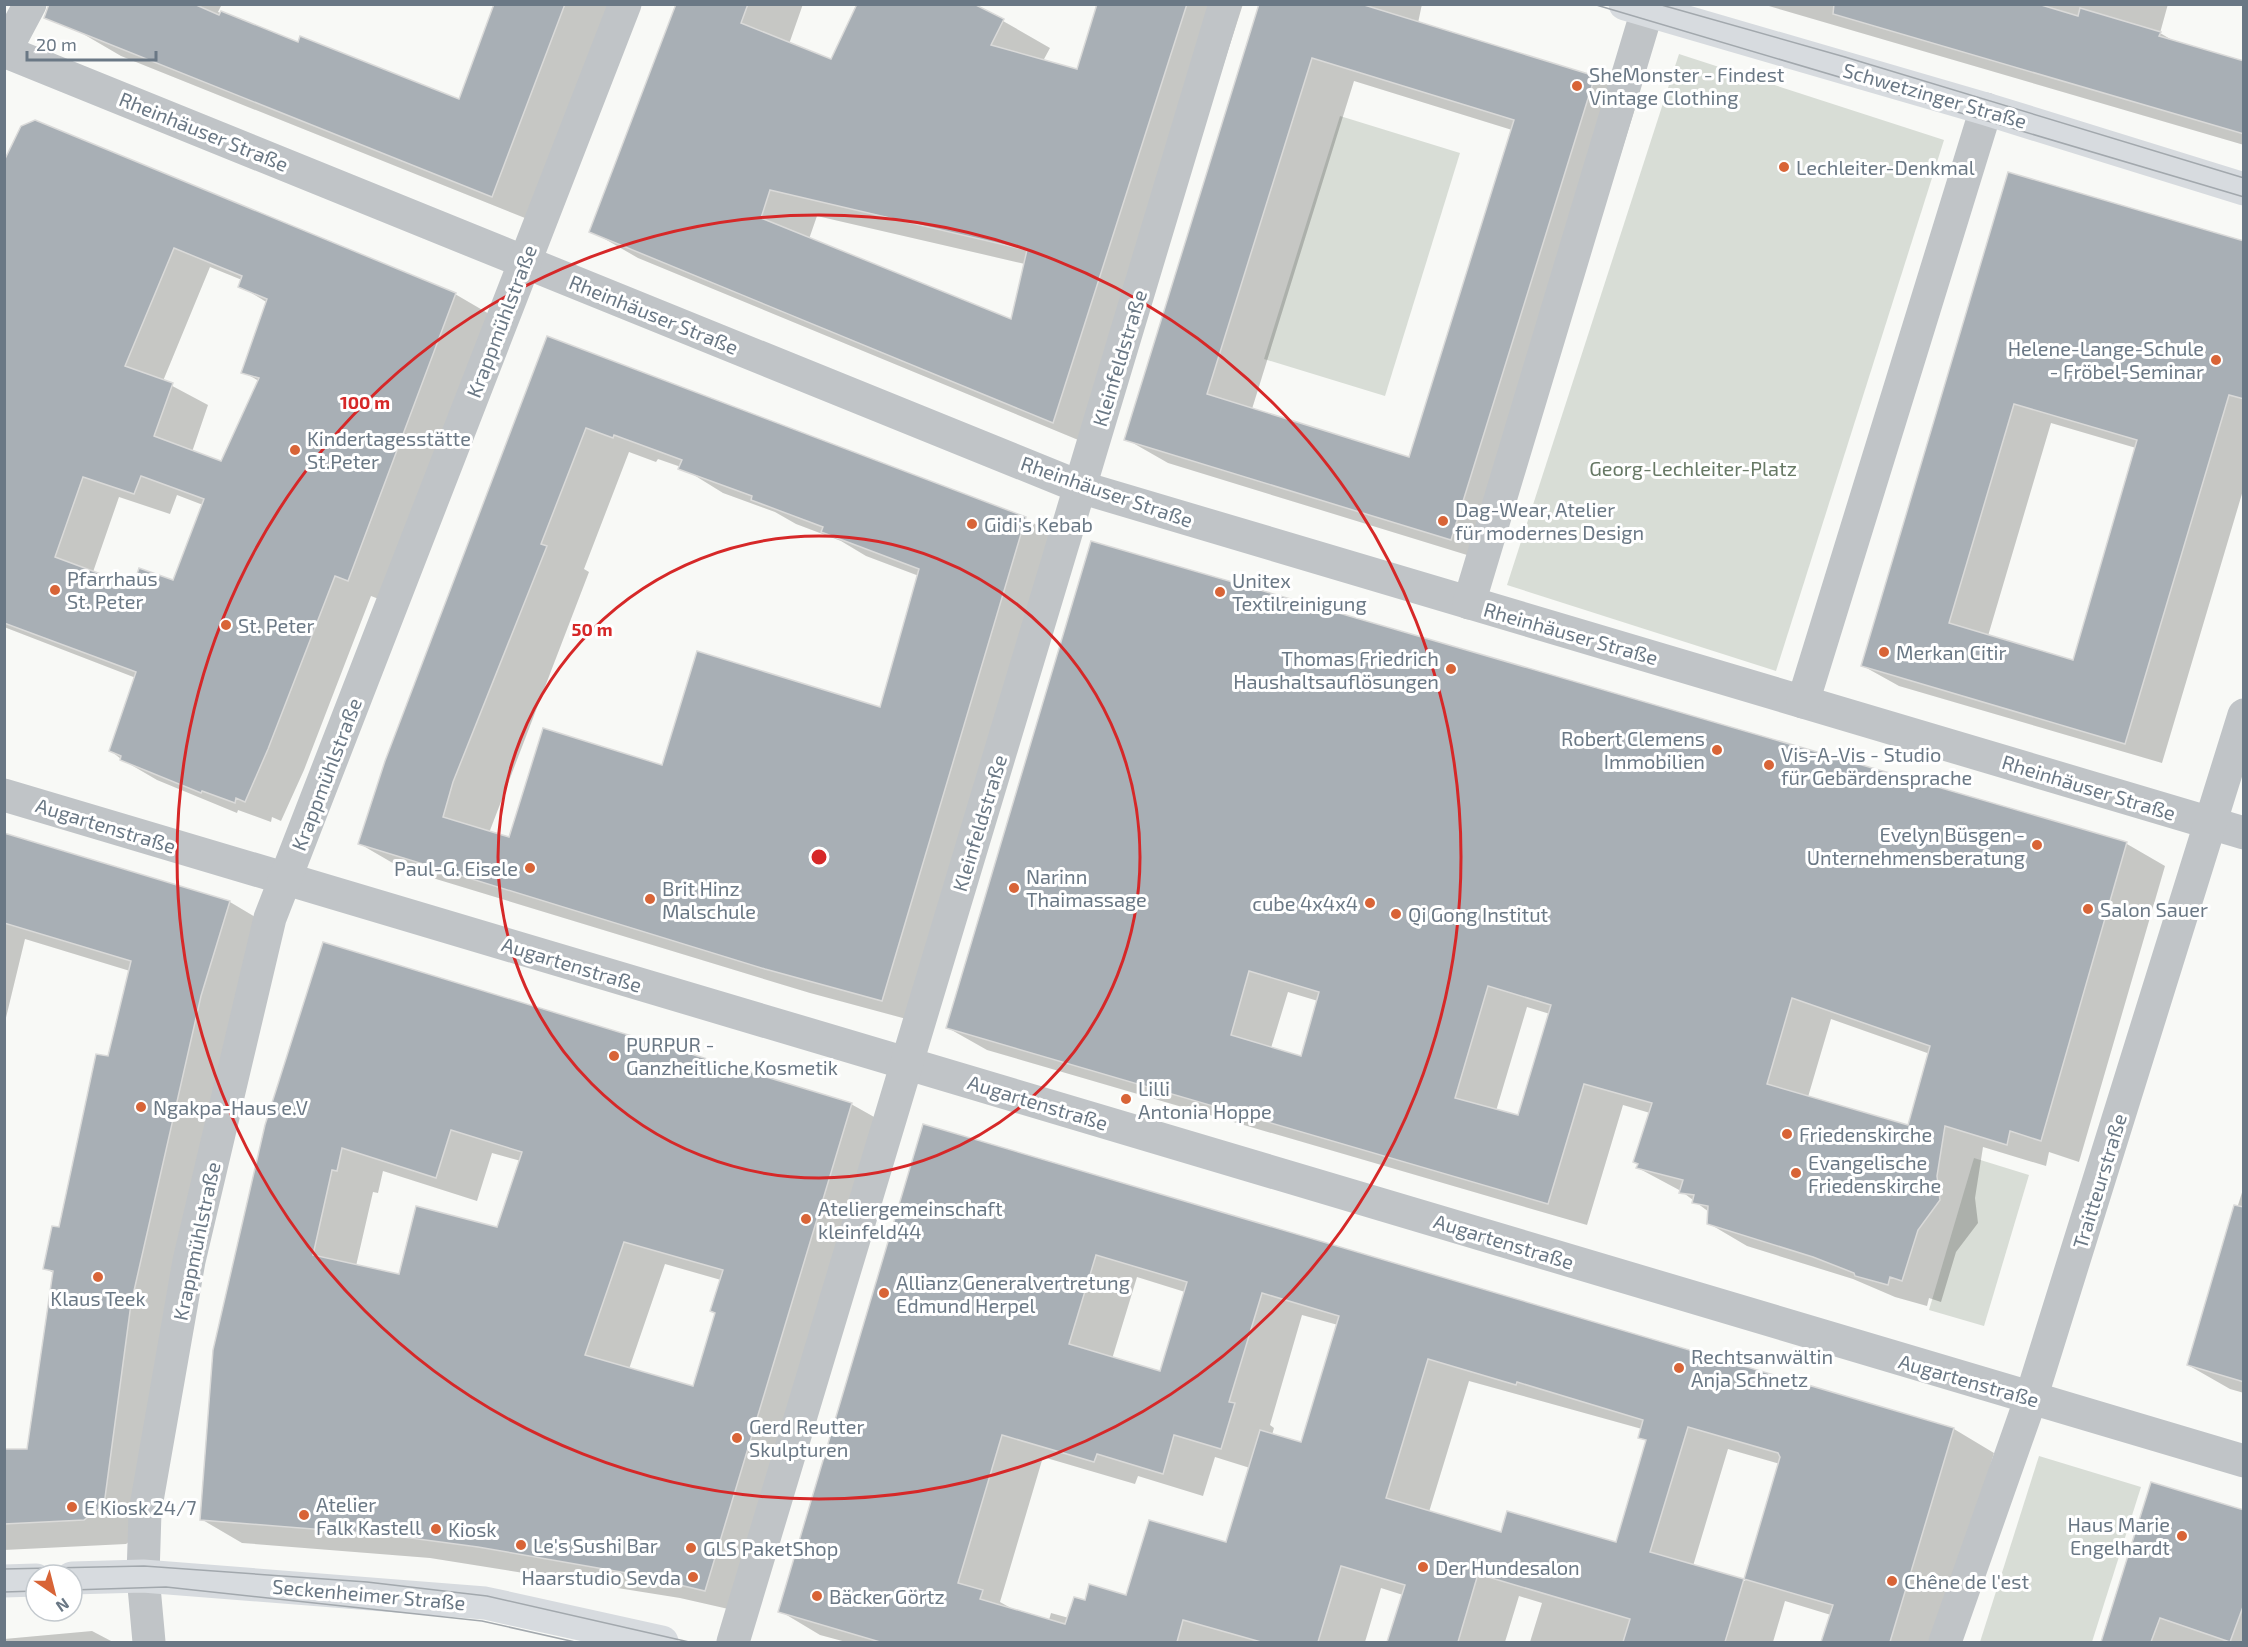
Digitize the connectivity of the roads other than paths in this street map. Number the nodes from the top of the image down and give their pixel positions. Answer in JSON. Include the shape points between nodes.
{"nodes":[{"id":1,"x":30,"y":4,"type":"edge"},
{"id":2,"x":625,"y":4,"type":"edge"},
{"id":3,"x":1225,"y":4,"type":"edge"},
{"id":4,"x":1636,"y":8,"type":"edge"},
{"id":5,"x":5,"y":52,"type":"edge"},
{"id":6,"x":1986,"y":109,"type":"junction"},
{"id":7,"x":2244,"y":189,"type":"edge"},
{"id":8,"x":524,"y":262,"type":"junction"},
{"id":9,"x":1080,"y":487,"type":"junction"},
{"id":10,"x":1468,"y":603,"type":"junction"},
{"id":11,"x":1803,"y":702,"type":"junction"},
{"id":12,"x":2244,"y":715,"type":"edge"},
{"id":13,"x":4,"y":795,"type":"edge"},
{"id":14,"x":2211,"y":823,"type":"junction"},
{"id":15,"x":2244,"y":833,"type":"edge"},
{"id":16,"x":286,"y":879,"type":"junction"},
{"id":17,"x":907,"y":1063,"type":"junction"},
{"id":18,"x":2031,"y":1398,"type":"junction"},
{"id":19,"x":2244,"y":1461,"type":"edge"},
{"id":20,"x":143,"y":1576,"type":"junction"},
{"id":21,"x":84,"y":1578,"type":"edge"},
{"id":22,"x":24,"y":1580,"type":"edge"},
{"id":23,"x":4,"y":1581,"type":"edge"},
{"id":24,"x":149,"y":1642,"type":"edge"},
{"id":25,"x":662,"y":1642,"type":"edge"},
{"id":26,"x":733,"y":1642,"type":"edge"},
{"id":27,"x":1945,"y":1642,"type":"edge"}],
"edges":[{"from":1,"to":5,"type":"street"},
{"from":2,"to":8,"type":"street","name":"Krappmühlstraße"},
{"from":3,"to":9,"type":"street","name":"Kleinfeldstraße"},
{"from":4,"to":6,"type":"street","name":"Schwetzinger Straße"},
{"from":4,"to":10,"type":"street"},
{"from":5,"to":8,"type":"street","name":"Rheinhäuser Straße"},
{"from":6,"to":7,"type":"street","name":"Schwetzinger Straße"},
{"from":6,"to":11,"type":"street"},
{"from":8,"to":9,"type":"street","name":"Rheinhäuser Straße"},
{"from":8,"to":16,"type":"street","name":"Krappmühlstraße"},
{"from":9,"to":10,"type":"street","name":"Rheinhäuser Straße"},
{"from":9,"to":17,"type":"street","name":"Kleinfeldstraße"},
{"from":10,"to":11,"type":"street","name":"Rheinhäuser Straße"},
{"from":11,"to":14,"type":"street","name":"Rheinhäuser Straße"},
{"from":12,"to":14,"type":"street","name":"Traitteurstraße"},
{"from":13,"to":16,"type":"street","name":"Augartenstraße"},
{"from":14,"to":15,"type":"street","name":"Rheinhäuser Straße"},
{"from":14,"to":18,"type":"street","name":"Traitteurstraße"},
{"from":16,"to":17,"type":"street","name":"Augartenstraße"},
{"from":16,"to":20,"type":"street","name":"Krappmühlstraße","via":[[270,918],[189,1261],[145,1512]]},
{"from":17,"to":18,"type":"street","name":"Augartenstraße"},
{"from":17,"to":26,"type":"street","name":"Kleinfeldstraße"},
{"from":18,"to":19,"type":"street","name":"Augartenstraße"},
{"from":18,"to":27,"type":"street","name":"Traitteurstraße"},
{"from":20,"to":21,"type":"street","name":"Seckenheimer Straße"},
{"from":20,"to":24,"type":"street","name":"Krappmühlstraße"},
{"from":20,"to":25,"type":"street","name":"Seckenheimer Straße","via":[[485,1603]]},
{"from":22,"to":23,"type":"street"}]}
